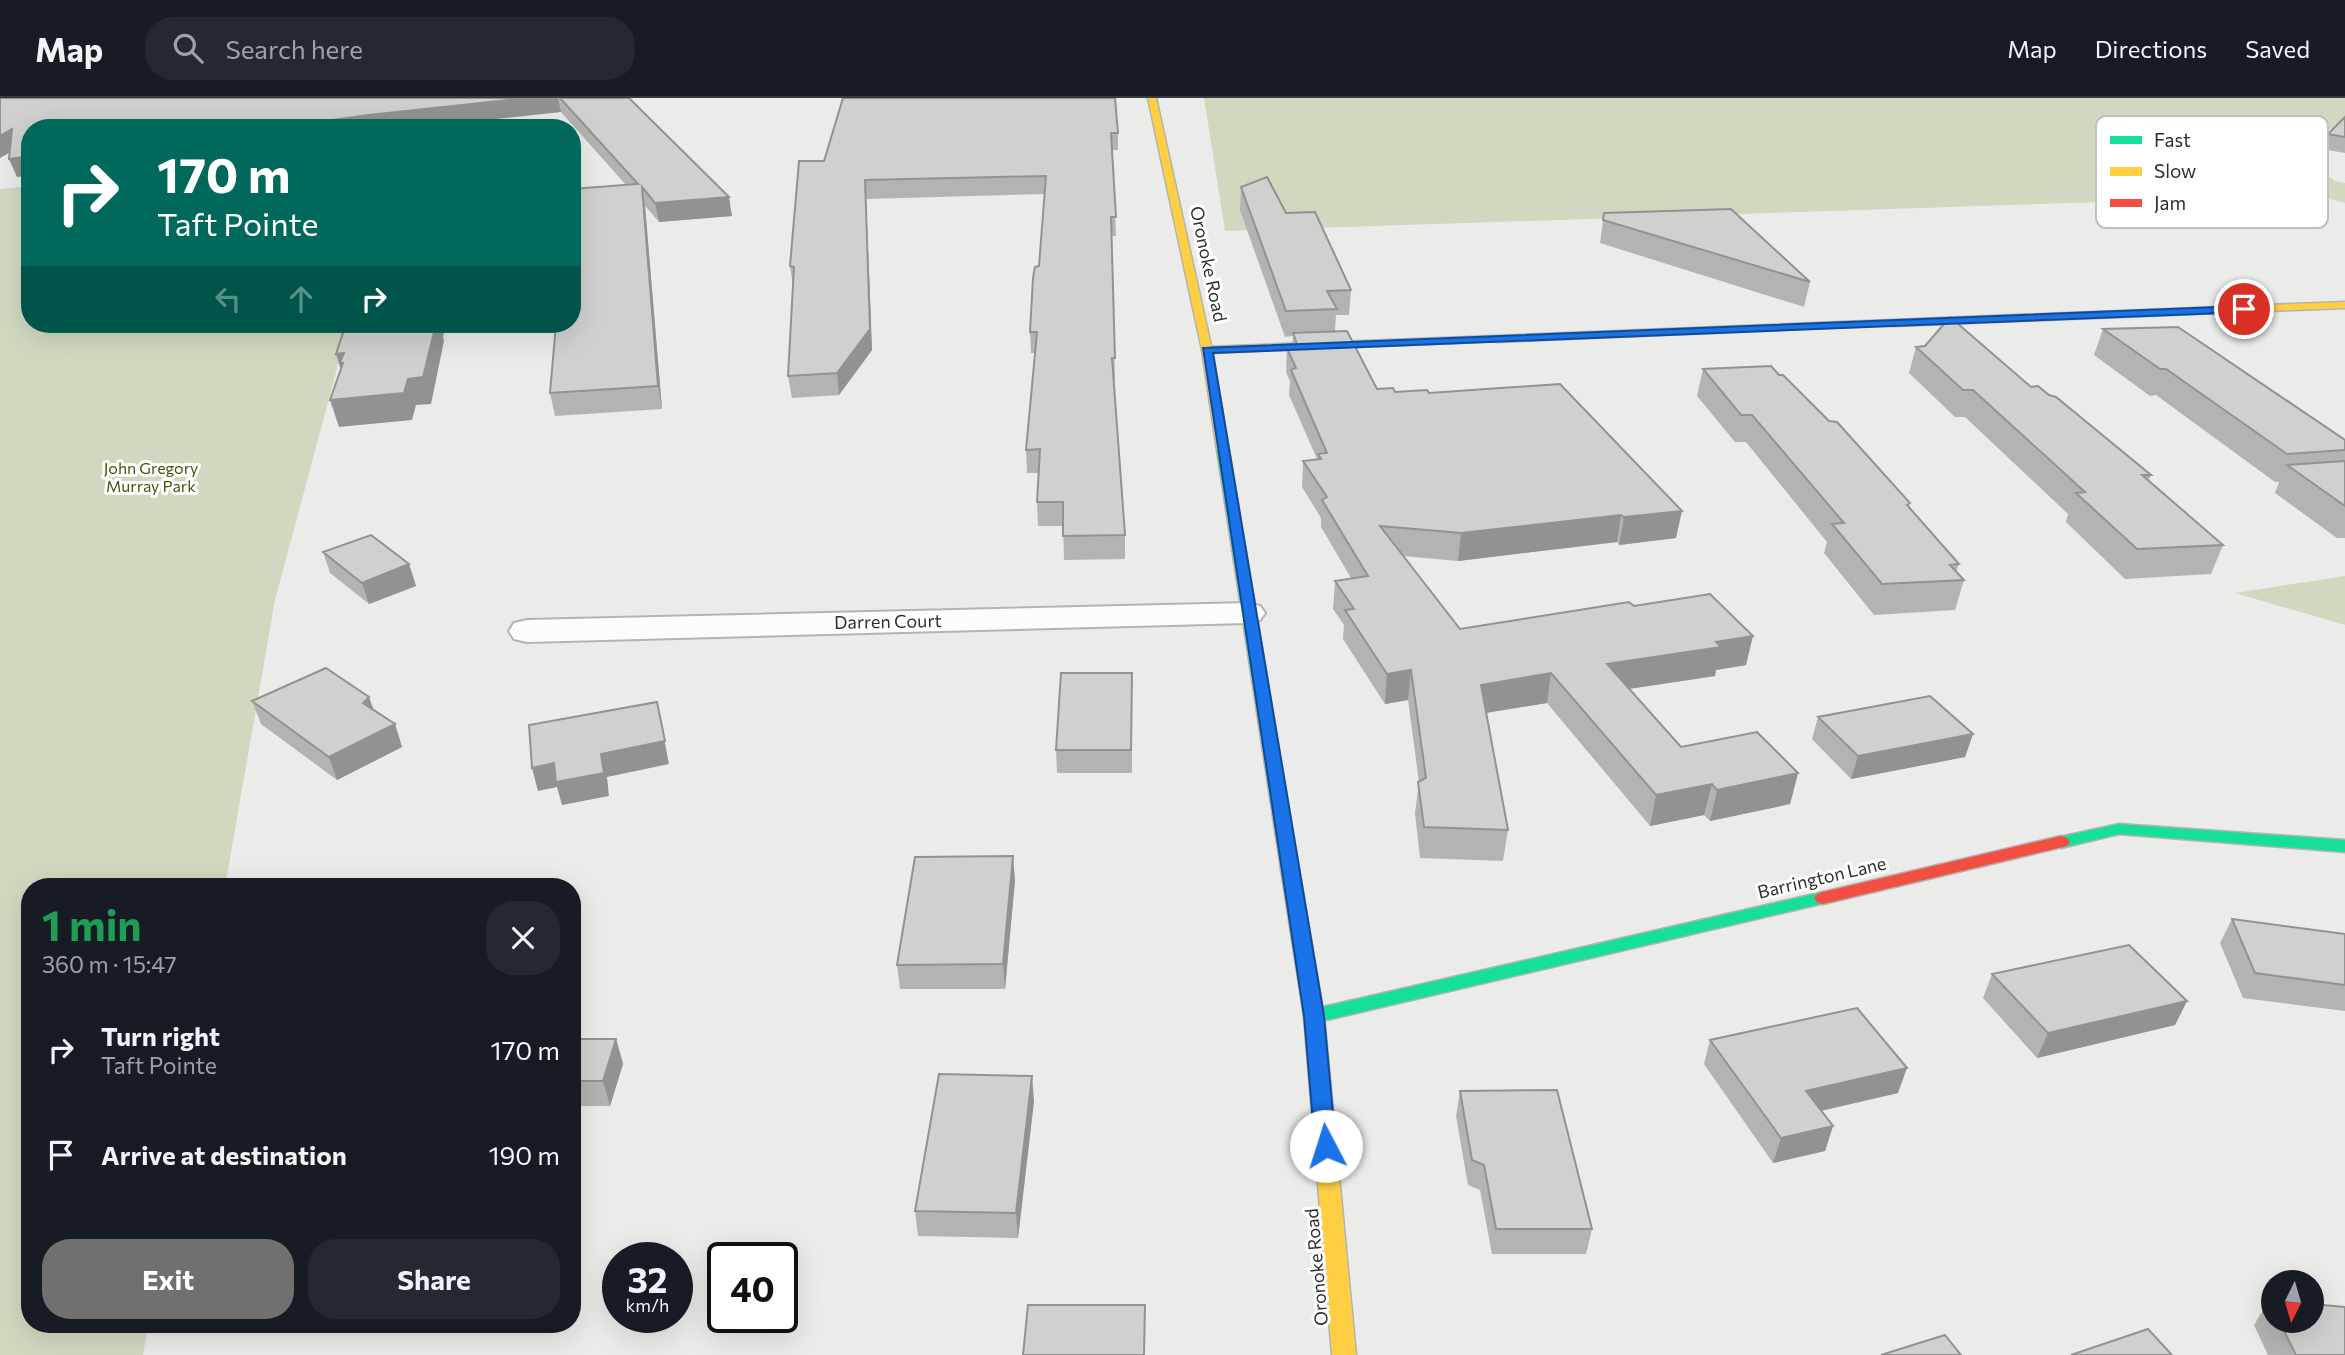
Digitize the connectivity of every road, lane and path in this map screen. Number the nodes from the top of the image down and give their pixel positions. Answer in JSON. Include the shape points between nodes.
{"nodes":[{"id":1,"x":1152,"y":98,"type":"edge"},
{"id":2,"x":2345,"y":305,"type":"edge"},
{"id":3,"x":1207,"y":350,"type":"junction"},
{"id":4,"x":1248,"y":613,"type":"junction"},
{"id":5,"x":527,"y":631,"type":"dead end"},
{"id":6,"x":2345,"y":846,"type":"edge"},
{"id":7,"x":1314,"y":1016,"type":"junction"},
{"id":8,"x":1344,"y":1355,"type":"edge"}],
"edges":[{"from":1,"to":3,"type":"street","name":"Oronoke Road"},
{"from":2,"to":3,"type":"street"},
{"from":3,"to":4,"type":"street","name":"Oronoke Road"},
{"from":4,"to":5,"type":"street","name":"Darren Court"},
{"from":4,"to":7,"type":"street","name":"Oronoke Road"},
{"from":6,"to":7,"type":"street","name":"Barrington Lane","via":[[2119,829]]},
{"from":7,"to":8,"type":"street","name":"Oronoke Road"}]}
